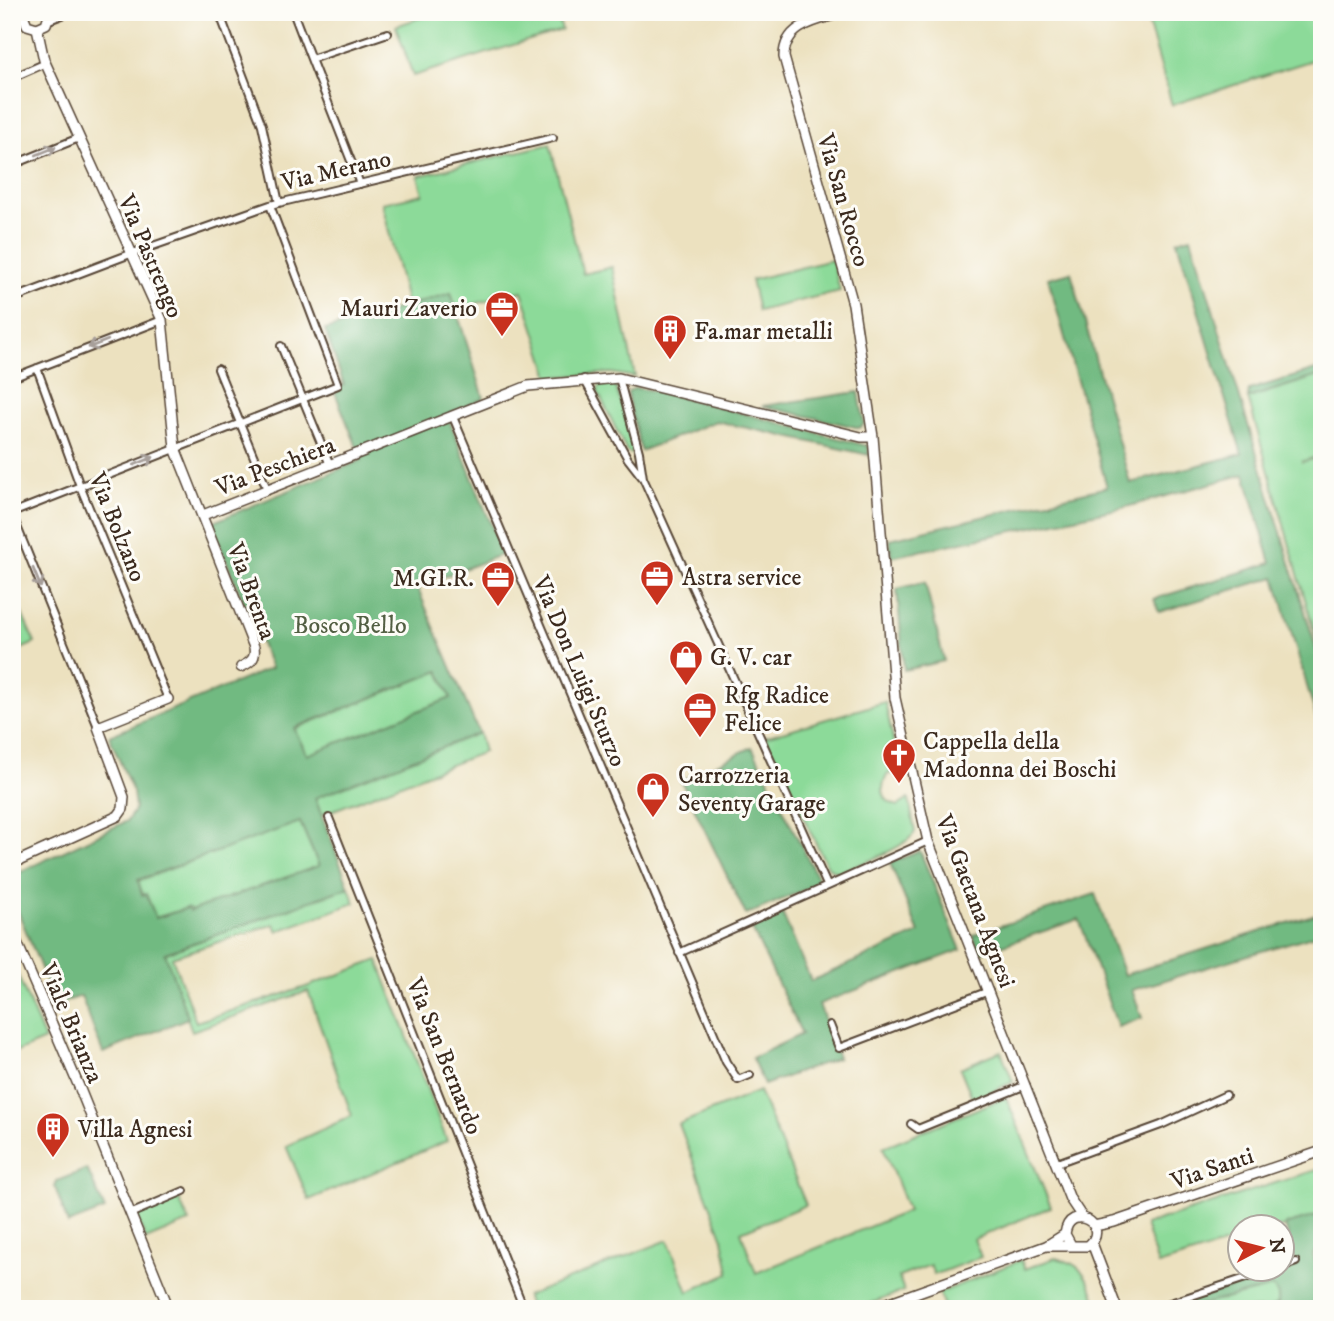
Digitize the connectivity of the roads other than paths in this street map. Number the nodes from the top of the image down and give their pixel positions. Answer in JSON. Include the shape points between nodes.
{"nodes":[{"id":1,"x":22,"y":12,"type":"edge"},
{"id":2,"x":70,"y":12,"type":"edge"},
{"id":3,"x":219,"y":12,"type":"edge"},
{"id":4,"x":293,"y":12,"type":"edge"},
{"id":5,"x":844,"y":12,"type":"edge"},
{"id":6,"x":53,"y":15,"type":"edge"},
{"id":7,"x":32,"y":26,"type":"junction"},
{"id":8,"x":388,"y":33,"type":"dead end"},
{"id":9,"x":311,"y":59,"type":"junction"},
{"id":10,"x":46,"y":64,"type":"junction"},
{"id":11,"x":12,"y":78,"type":"edge"},
{"id":12,"x":79,"y":138,"type":"junction"},
{"id":13,"x":552,"y":138,"type":"dead end"},
{"id":14,"x":13,"y":162,"type":"edge"},
{"id":15,"x":360,"y":184,"type":"junction"},
{"id":16,"x":278,"y":203,"type":"junction"},
{"id":17,"x":270,"y":205,"type":"junction"},
{"id":18,"x":133,"y":253,"type":"junction"},
{"id":19,"x":12,"y":299,"type":"edge"},
{"id":20,"x":162,"y":320,"type":"junction"},
{"id":21,"x":281,"y":346,"type":"dead end"},
{"id":22,"x":37,"y":368,"type":"junction"},
{"id":23,"x":218,"y":369,"type":"dead end"},
{"id":24,"x":12,"y":378,"type":"edge"},
{"id":25,"x":619,"y":378,"type":"junction"},
{"id":26,"x":584,"y":379,"type":"junction"},
{"id":27,"x":302,"y":398,"type":"junction"},
{"id":28,"x":453,"y":416,"type":"junction"},
{"id":29,"x":240,"y":423,"type":"junction"},
{"id":30,"x":873,"y":437,"type":"junction"},
{"id":31,"x":175,"y":448,"type":"junction"},
{"id":32,"x":330,"y":465,"type":"junction"},
{"id":33,"x":643,"y":478,"type":"junction"},
{"id":34,"x":80,"y":486,"type":"junction"},
{"id":35,"x":267,"y":489,"type":"junction"},
{"id":36,"x":12,"y":514,"type":"edge"},
{"id":37,"x":204,"y":519,"type":"junction"},
{"id":38,"x":241,"y":667,"type":"dead end"},
{"id":39,"x":168,"y":699,"type":"joint"},
{"id":40,"x":98,"y":727,"type":"junction"},
{"id":41,"x":328,"y":818,"type":"dead end"},
{"id":42,"x":928,"y":841,"type":"junction"},
{"id":43,"x":12,"y":864,"type":"edge"},
{"id":44,"x":828,"y":885,"type":"junction"},
{"id":45,"x":12,"y":931,"type":"edge"},
{"id":46,"x":679,"y":953,"type":"junction"},
{"id":47,"x":989,"y":992,"type":"junction"},
{"id":48,"x":830,"y":1025,"type":"dead end"},
{"id":49,"x":750,"y":1075,"type":"dead end"},
{"id":50,"x":1026,"y":1085,"type":"junction"},
{"id":51,"x":1226,"y":1095,"type":"dead end"},
{"id":52,"x":911,"y":1124,"type":"dead end"},
{"id":53,"x":1322,"y":1151,"type":"edge"},
{"id":54,"x":1057,"y":1163,"type":"junction"},
{"id":55,"x":184,"y":1191,"type":"dead end"},
{"id":56,"x":1070,"y":1199,"type":"junction"},
{"id":57,"x":128,"y":1211,"type":"junction"},
{"id":58,"x":1082,"y":1217,"type":"junction"},
{"id":59,"x":1067,"y":1229,"type":"junction"},
{"id":60,"x":1094,"y":1234,"type":"junction"},
{"id":61,"x":1072,"y":1245,"type":"junction"},
{"id":62,"x":1046,"y":1246,"type":"junction"},
{"id":63,"x":1082,"y":1248,"type":"junction"},
{"id":64,"x":1097,"y":1259,"type":"junction"},
{"id":65,"x":1236,"y":1282,"type":"edge"},
{"id":66,"x":169,"y":1309,"type":"edge"},
{"id":67,"x":524,"y":1309,"type":"edge"},
{"id":68,"x":871,"y":1309,"type":"edge"},
{"id":69,"x":1117,"y":1309,"type":"edge"},
{"id":70,"x":1152,"y":1309,"type":"edge"}],
"edges":[{"from":1,"to":7,"type":"street","name":"Via Pastrengo"},
{"from":2,"to":6,"type":"street"},
{"from":3,"to":16,"type":"street","via":[[262,125]]},
{"from":4,"to":9,"type":"street"},
{"from":5,"to":30,"type":"street","name":"Via San Rocco","via":[[794,31],[786,41],[784,57],[853,304]]},
{"from":6,"to":7,"type":"street","via":[[42,27]]},
{"from":7,"to":10,"type":"street","name":"Via Pastrengo"},
{"from":8,"to":9,"type":"street"},
{"from":9,"to":15,"type":"street"},
{"from":10,"to":11,"type":"street"},
{"from":10,"to":12,"type":"street","name":"Via Pastrengo"},
{"from":14,"to":12,"type":"street","one_way":true},
{"from":12,"to":18,"type":"street","name":"Via Pastrengo"},
{"from":13,"to":15,"type":"street","name":"Via Merano"},
{"from":15,"to":16,"type":"street","name":"Via Merano"},
{"from":16,"to":17,"type":"street","name":"Via Merano"},
{"from":17,"to":18,"type":"street","name":"Via Merano"},
{"from":17,"to":27,"type":"street","via":[[338,385]]},
{"from":18,"to":19,"type":"street","name":"Via Merano"},
{"from":18,"to":20,"type":"street","name":"Via Pastrengo"},
{"from":20,"to":22,"type":"street","one_way":true},
{"from":20,"to":31,"type":"street","name":"Via Pastrengo"},
{"from":21,"to":27,"type":"street"},
{"from":22,"to":24,"type":"street"},
{"from":22,"to":34,"type":"street","name":"Via Bolzano"},
{"from":23,"to":29,"type":"street"},
{"from":25,"to":26,"type":"street","name":"Via Peschiera"},
{"from":25,"to":30,"type":"street","name":"Via Peschiera"},
{"from":25,"to":33,"type":"street"},
{"from":26,"to":28,"type":"street","name":"Via Peschiera","via":[[528,386]]},
{"from":26,"to":33,"type":"street"},
{"from":27,"to":29,"type":"street"},
{"from":27,"to":32,"type":"street"},
{"from":28,"to":32,"type":"street","name":"Via Peschiera"},
{"from":28,"to":46,"type":"street","name":"Via Don Luigi Sturzo"},
{"from":29,"to":31,"type":"street"},
{"from":29,"to":35,"type":"street"},
{"from":30,"to":42,"type":"street","name":"Via Gaetana Agnesi","via":[[895,698]]},
{"from":34,"to":31,"type":"street","one_way":true},
{"from":31,"to":37,"type":"street","name":"Via Pastrengo"},
{"from":32,"to":35,"type":"street","name":"Via Peschiera"},
{"from":33,"to":44,"type":"street"},
{"from":34,"to":36,"type":"street"},
{"from":34,"to":39,"type":"street","name":"Via Bolzano"},
{"from":35,"to":37,"type":"street","name":"Via Peschiera"},
{"from":36,"to":40,"type":"street","one_way":true},
{"from":37,"to":38,"type":"street","name":"Via Brenta","via":[[256,655]]},
{"from":39,"to":40,"type":"street"},
{"from":40,"to":43,"type":"street","via":[[123,792],[123,809],[118,816]]},
{"from":41,"to":67,"type":"street","name":"Via San Bernardo"},
{"from":42,"to":44,"type":"street"},
{"from":42,"to":47,"type":"street","name":"Via Gaetana Agnesi"},
{"from":44,"to":46,"type":"street"},
{"from":45,"to":57,"type":"street","name":"Viale Brianza"},
{"from":46,"to":49,"type":"street","name":"Via Don Luigi Sturzo","via":[[726,1062],[738,1080]]},
{"from":47,"to":48,"type":"street","via":[[839,1048]]},
{"from":47,"to":50,"type":"street","name":"Via Gaetana Agnesi"},
{"from":50,"to":52,"type":"street","via":[[918,1129]]},
{"from":50,"to":54,"type":"street","name":"Via Gaetana Agnesi"},
{"from":51,"to":54,"type":"street","via":[[1161,1125]]},
{"from":53,"to":60,"type":"street","name":"Via Santi","via":[[1114,1222]]},
{"from":54,"to":56,"type":"street","name":"Via Gaetana Agnesi"},
{"from":55,"to":57,"type":"street"},
{"from":56,"to":58,"type":"street","name":"Via Gaetana Agnesi"},
{"from":56,"to":59,"type":"street","name":"Via Gaetana Agnesi"},
{"from":57,"to":66,"type":"street","name":"Viale Brianza"},
{"from":58,"to":59,"type":"street"},
{"from":58,"to":60,"type":"street","via":[[1089,1220]]},
{"from":59,"to":61,"type":"street"},
{"from":59,"to":62,"type":"street"},
{"from":60,"to":63,"type":"street"},
{"from":60,"to":64,"type":"street"},
{"from":61,"to":62,"type":"street"},
{"from":61,"to":63,"type":"street"},
{"from":62,"to":68,"type":"street"},
{"from":63,"to":64,"type":"street"},
{"from":64,"to":69,"type":"street"},
{"from":65,"to":70,"type":"street"}]}
